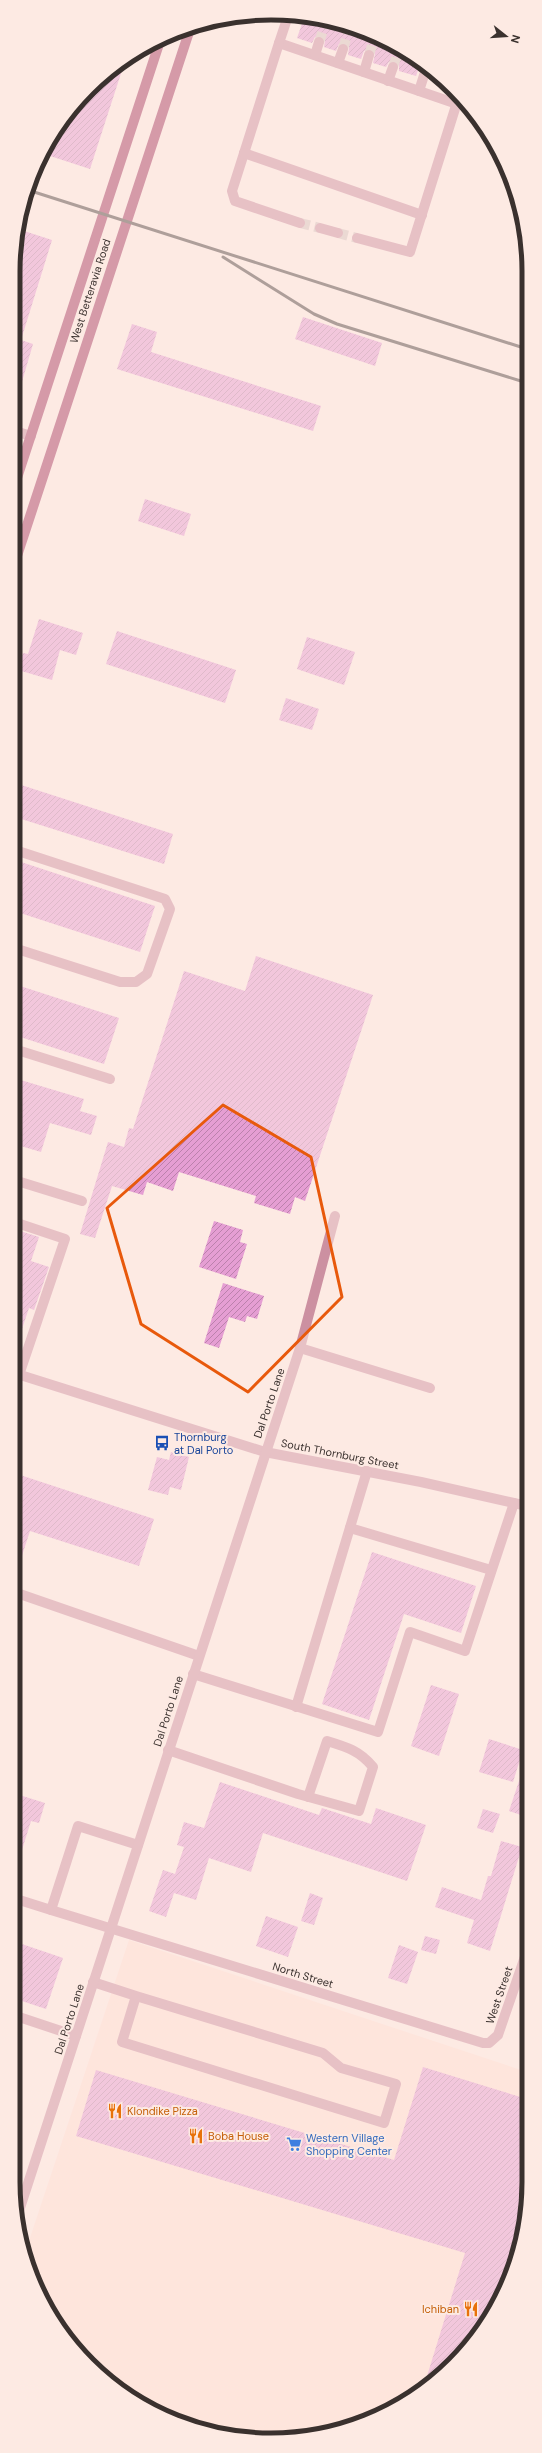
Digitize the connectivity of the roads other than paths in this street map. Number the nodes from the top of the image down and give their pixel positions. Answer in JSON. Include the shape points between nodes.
{"nodes":[{"id":1,"x":286,"y":21,"type":"edge"},
{"id":2,"x":188,"y":34,"type":"edge"},
{"id":3,"x":320,"y":42,"type":"tunnel mouth"},
{"id":4,"x":279,"y":43,"type":"junction"},
{"id":5,"x":159,"y":46,"type":"edge"},
{"id":6,"x":343,"y":49,"type":"tunnel mouth"},
{"id":7,"x":369,"y":55,"type":"tunnel mouth"},
{"id":8,"x":315,"y":56,"type":"junction"},
{"id":9,"x":338,"y":63,"type":"junction"},
{"id":10,"x":393,"y":67,"type":"tunnel mouth"},
{"id":11,"x":364,"y":72,"type":"junction"},
{"id":12,"x":425,"y":73,"type":"edge"},
{"id":13,"x":388,"y":80,"type":"junction"},
{"id":14,"x":419,"y":91,"type":"junction"},
{"id":15,"x":453,"y":99,"type":"edge"},
{"id":16,"x":457,"y":103,"type":"edge"},
{"id":17,"x":244,"y":154,"type":"junction"},
{"id":18,"x":422,"y":215,"type":"junction"},
{"id":19,"x":300,"y":223,"type":"tunnel mouth"},
{"id":20,"x":320,"y":228,"type":"tunnel mouth"},
{"id":21,"x":338,"y":233,"type":"tunnel mouth"},
{"id":22,"x":357,"y":238,"type":"tunnel mouth"},
{"id":23,"x":20,"y":433,"type":"edge"},
{"id":24,"x":31,"y":436,"type":"junction"},
{"id":25,"x":20,"y":469,"type":"edge"},
{"id":26,"x":20,"y":547,"type":"edge"},
{"id":27,"x":20,"y":852,"type":"edge"},
{"id":28,"x":20,"y":950,"type":"edge"},
{"id":29,"x":20,"y":1052,"type":"edge"},
{"id":30,"x":110,"y":1079,"type":"dead end"},
{"id":31,"x":20,"y":1182,"type":"edge"},
{"id":32,"x":82,"y":1201,"type":"dead end"},
{"id":33,"x":335,"y":1216,"type":"dead end"},
{"id":34,"x":20,"y":1224,"type":"edge"},
{"id":35,"x":300,"y":1348,"type":"junction"},
{"id":36,"x":20,"y":1366,"type":"edge"},
{"id":37,"x":20,"y":1375,"type":"edge"},
{"id":38,"x":430,"y":1388,"type":"dead end"},
{"id":39,"x":265,"y":1452,"type":"junction"},
{"id":40,"x":367,"y":1471,"type":"junction"},
{"id":41,"x":514,"y":1503,"type":"junction"},
{"id":42,"x":522,"y":1505,"type":"edge"},
{"id":43,"x":350,"y":1528,"type":"junction"},
{"id":44,"x":492,"y":1570,"type":"junction"},
{"id":45,"x":20,"y":1594,"type":"edge"},
{"id":46,"x":199,"y":1656,"type":"junction"},
{"id":47,"x":193,"y":1674,"type":"junction"},
{"id":48,"x":296,"y":1707,"type":"junction"},
{"id":49,"x":168,"y":1750,"type":"junction"},
{"id":50,"x":308,"y":1797,"type":"junction"},
{"id":51,"x":138,"y":1845,"type":"junction"},
{"id":52,"x":20,"y":1900,"type":"edge"},
{"id":53,"x":51,"y":1910,"type":"junction"},
{"id":54,"x":111,"y":1928,"type":"junction"},
{"id":55,"x":522,"y":1965,"type":"edge"},
{"id":56,"x":93,"y":1982,"type":"junction"},
{"id":57,"x":136,"y":1996,"type":"junction"},
{"id":58,"x":20,"y":2017,"type":"edge"},
{"id":59,"x":76,"y":2036,"type":"junction"},
{"id":60,"x":489,"y":2043,"type":"joint"},
{"id":61,"x":21,"y":2204,"type":"edge"}],
"edges":[{"from":1,"to":4,"type":"street"},
{"from":2,"to":26,"type":"main road","name":"West Betteravia Road"},
{"from":3,"to":8,"type":"street"},
{"from":4,"to":8,"type":"street"},
{"from":4,"to":17,"type":"street"},
{"from":5,"to":24,"type":"main road","name":"West Betteravia Road"},
{"from":6,"to":9,"type":"street"},
{"from":7,"to":11,"type":"street"},
{"from":8,"to":9,"type":"street"},
{"from":9,"to":11,"type":"street"},
{"from":10,"to":13,"type":"street"},
{"from":11,"to":13,"type":"street"},
{"from":12,"to":14,"type":"street"},
{"from":13,"to":14,"type":"street"},
{"from":14,"to":15,"type":"street"},
{"from":16,"to":18,"type":"street"},
{"from":17,"to":18,"type":"street"},
{"from":17,"to":19,"type":"street","via":[[232,191],[235,201]]},
{"from":18,"to":22,"type":"street","via":[[410,252]]},
{"from":20,"to":21,"type":"street"},
{"from":23,"to":24,"type":"street"},
{"from":24,"to":25,"type":"main road","name":"West Betteravia Road"},
{"from":27,"to":28,"type":"street","via":[[165,899],[170,909],[147,974],[136,982],[120,982]]},
{"from":29,"to":30,"type":"street"},
{"from":31,"to":32,"type":"street"},
{"from":33,"to":35,"type":"street","name":"Dal Porto Lane"},
{"from":34,"to":36,"type":"street","via":[[66,1239]]},
{"from":35,"to":38,"type":"street"},
{"from":35,"to":39,"type":"street","name":"Dal Porto Lane"},
{"from":37,"to":39,"type":"street","name":"South Thornburg Street"},
{"from":39,"to":40,"type":"street","name":"South Thornburg Street"},
{"from":39,"to":46,"type":"street","name":"Dal Porto Lane"},
{"from":40,"to":41,"type":"street","name":"South Thornburg Street"},
{"from":40,"to":43,"type":"street"},
{"from":41,"to":42,"type":"street","name":"South Thornburg Street"},
{"from":41,"to":44,"type":"street"},
{"from":43,"to":44,"type":"street"},
{"from":43,"to":48,"type":"street"},
{"from":44,"to":48,"type":"street","via":[[465,1651],[410,1632],[378,1732]]},
{"from":45,"to":46,"type":"street"},
{"from":46,"to":47,"type":"street","name":"Dal Porto Lane"},
{"from":47,"to":48,"type":"street"},
{"from":47,"to":49,"type":"street","name":"Dal Porto Lane"},
{"from":49,"to":50,"type":"street"},
{"from":49,"to":51,"type":"street","name":"Dal Porto Lane"},
{"from":50,"to":50,"type":"street","via":[[359,1811],[373,1767],[363,1755],[327,1741]]},
{"from":51,"to":53,"type":"street","via":[[78,1826]]},
{"from":51,"to":54,"type":"street","name":"Dal Porto Lane"},
{"from":52,"to":53,"type":"street","name":"North Street"},
{"from":53,"to":54,"type":"street","name":"North Street"},
{"from":54,"to":56,"type":"street","name":"Dal Porto Lane"},
{"from":54,"to":60,"type":"street","name":"North Street"},
{"from":55,"to":60,"type":"street","name":"West Street","via":[[498,2035]]},
{"from":56,"to":57,"type":"street"},
{"from":56,"to":59,"type":"street","name":"Dal Porto Lane"},
{"from":57,"to":57,"type":"street","via":[[122,2042],[384,2123],[396,2084],[341,2068],[323,2053]]},
{"from":58,"to":59,"type":"street"},
{"from":59,"to":61,"type":"street","name":"Dal Porto Lane"}]}
